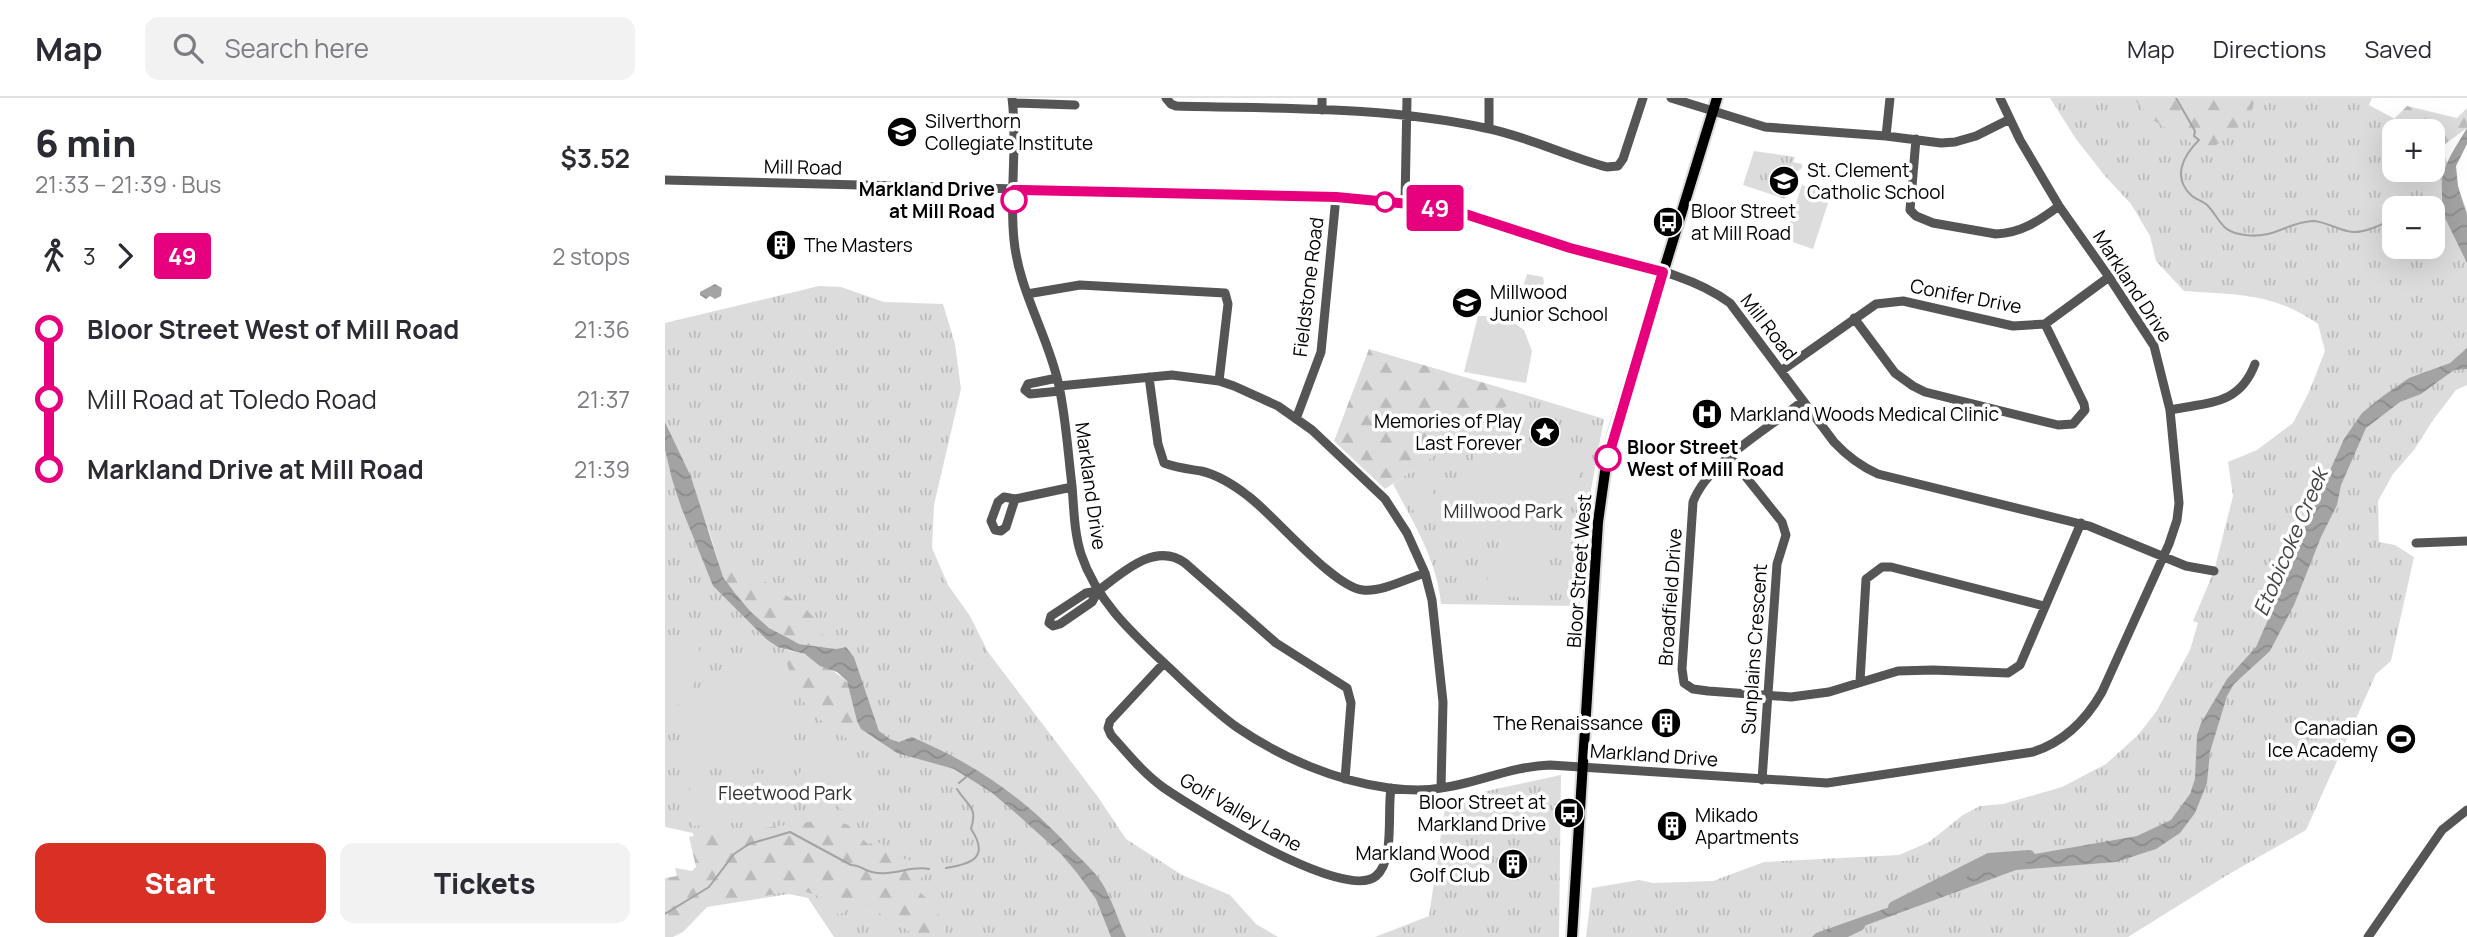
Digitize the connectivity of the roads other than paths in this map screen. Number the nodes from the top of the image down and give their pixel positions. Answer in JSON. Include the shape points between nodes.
{"nodes":[{"id":1,"x":1166,"y":98,"type":"edge"},
{"id":2,"x":1322,"y":98,"type":"edge"},
{"id":3,"x":1407,"y":98,"type":"edge"},
{"id":4,"x":1489,"y":98,"type":"edge"},
{"id":5,"x":1643,"y":98,"type":"edge"},
{"id":6,"x":1671,"y":98,"type":"edge"},
{"id":7,"x":1717,"y":98,"type":"edge"},
{"id":8,"x":1890,"y":98,"type":"edge"},
{"id":9,"x":2000,"y":98,"type":"edge"},
{"id":10,"x":1012,"y":101,"type":"edge"},
{"id":11,"x":1075,"y":105,"type":"dead end"},
{"id":12,"x":1322,"y":110,"type":"junction"},
{"id":13,"x":1713,"y":111,"type":"junction"},
{"id":14,"x":1406,"y":116,"type":"junction"},
{"id":15,"x":2010,"y":119,"type":"junction"},
{"id":16,"x":1489,"y":128,"type":"junction"},
{"id":17,"x":1885,"y":136,"type":"junction"},
{"id":18,"x":1916,"y":139,"type":"junction"},
{"id":19,"x":665,"y":180,"type":"edge"},
{"id":20,"x":1014,"y":190,"type":"junction"},
{"id":21,"x":1336,"y":197,"type":"junction"},
{"id":22,"x":1405,"y":204,"type":"junction"},
{"id":23,"x":2059,"y":206,"type":"junction"},
{"id":24,"x":1663,"y":272,"type":"junction"},
{"id":25,"x":2109,"y":277,"type":"junction"},
{"id":26,"x":1027,"y":294,"type":"junction"},
{"id":27,"x":1854,"y":318,"type":"junction"},
{"id":28,"x":2045,"y":324,"type":"junction"},
{"id":29,"x":2255,"y":364,"type":"dead end"},
{"id":30,"x":1781,"y":371,"type":"junction"},
{"id":31,"x":1149,"y":377,"type":"junction"},
{"id":32,"x":1219,"y":381,"type":"junction"},
{"id":33,"x":1059,"y":385,"type":"junction"},
{"id":34,"x":1803,"y":401,"type":"junction"},
{"id":35,"x":2170,"y":410,"type":"junction"},
{"id":36,"x":1296,"y":419,"type":"junction"},
{"id":37,"x":1730,"y":457,"type":"junction"},
{"id":38,"x":1072,"y":487,"type":"junction"},
{"id":39,"x":1015,"y":499,"type":"dead end"},
{"id":40,"x":2081,"y":523,"type":"junction"},
{"id":41,"x":2467,"y":541,"type":"edge"},
{"id":42,"x":2416,"y":543,"type":"dead end"},
{"id":43,"x":2163,"y":557,"type":"junction"},
{"id":44,"x":2214,"y":571,"type":"dead end"},
{"id":45,"x":1425,"y":573,"type":"junction"},
{"id":46,"x":1098,"y":591,"type":"junction"},
{"id":47,"x":2044,"y":606,"type":"junction"},
{"id":48,"x":1164,"y":663,"type":"junction"},
{"id":49,"x":1860,"y":681,"type":"junction"},
{"id":50,"x":1767,"y":696,"type":"junction"},
{"id":51,"x":1582,"y":767,"type":"junction"},
{"id":52,"x":1345,"y":779,"type":"junction"},
{"id":53,"x":1762,"y":780,"type":"junction"},
{"id":54,"x":1441,"y":788,"type":"junction"},
{"id":55,"x":1391,"y":789,"type":"junction"},
{"id":56,"x":2467,"y":810,"type":"edge"},
{"id":57,"x":1572,"y":935,"type":"edge"},
{"id":58,"x":2368,"y":937,"type":"edge"}],
"edges":[{"from":1,"to":12,"type":"street","via":[[1176,106]]},
{"from":2,"to":12,"type":"street"},
{"from":3,"to":14,"type":"street"},
{"from":4,"to":16,"type":"street"},
{"from":5,"to":16,"type":"street","via":[[1625,154],[1615,167]]},
{"from":6,"to":13,"type":"street"},
{"from":7,"to":13,"type":"main road","name":"Bloor Street West"},
{"from":8,"to":17,"type":"street"},
{"from":9,"to":15,"type":"street","name":"Markland Drive"},
{"from":10,"to":11,"type":"street"},
{"from":10,"to":20,"type":"street","name":"Markland Drive"},
{"from":12,"to":14,"type":"street"},
{"from":13,"to":17,"type":"street","via":[[1765,127]]},
{"from":13,"to":24,"type":"main road","name":"Bloor Street West"},
{"from":14,"to":16,"type":"street"},
{"from":14,"to":22,"type":"street"},
{"from":15,"to":18,"type":"street","via":[[1955,142]]},
{"from":15,"to":23,"type":"street","name":"Markland Drive"},
{"from":17,"to":18,"type":"street"},
{"from":18,"to":23,"type":"street","via":[[1910,210],[1924,220],[2008,234]]},
{"from":19,"to":20,"type":"street","name":"Mill Road"},
{"from":20,"to":21,"type":"street","name":"Mill Road"},
{"from":20,"to":26,"type":"street","name":"Markland Drive","via":[[1014,241]]},
{"from":21,"to":22,"type":"street","name":"Mill Road"},
{"from":21,"to":36,"type":"street","name":"Fieldstone Road","via":[[1321,352]]},
{"from":22,"to":24,"type":"street","name":"Mill Road","via":[[1456,211]]},
{"from":23,"to":25,"type":"street","name":"Markland Drive"},
{"from":24,"to":30,"type":"street","name":"Mill Road","via":[[1711,290],[1730,303]]},
{"from":24,"to":51,"type":"main road","name":"Bloor Street West","via":[[1613,435],[1601,491]]},
{"from":25,"to":28,"type":"street","name":"Conifer Drive"},
{"from":25,"to":35,"type":"street","name":"Markland Drive","via":[[2154,346]]},
{"from":26,"to":32,"type":"street","via":[[1080,285],[1225,293],[1228,310]]},
{"from":26,"to":33,"type":"street","name":"Markland Drive"},
{"from":27,"to":28,"type":"street","name":"Conifer Drive","via":[[1876,304],[1892,301],[2013,326]]},
{"from":27,"to":28,"type":"street","via":[[1895,373],[1925,392],[2058,425],[2073,424],[2085,410],[2084,404]]},
{"from":27,"to":30,"type":"street","name":"Conifer Drive"},
{"from":29,"to":35,"type":"street","via":[[2247,383],[2231,397]]},
{"from":30,"to":34,"type":"street","name":"Mill Road"},
{"from":31,"to":32,"type":"street"},
{"from":31,"to":33,"type":"street"},
{"from":31,"to":45,"type":"street","via":[[1164,463],[1233,485],[1350,587],[1378,589]]},
{"from":32,"to":36,"type":"street","via":[[1278,406]]},
{"from":33,"to":38,"type":"street","name":"Markland Drive"},
{"from":34,"to":37,"type":"street","name":"Broadfield Drive"},
{"from":34,"to":40,"type":"street","name":"Mill Road","via":[[1844,453],[1878,474]]},
{"from":35,"to":43,"type":"street","name":"Markland Drive","via":[[2179,503],[2178,520]]},
{"from":36,"to":45,"type":"street","via":[[1385,499]]},
{"from":37,"to":50,"type":"street","name":"Sunplains Crescent","via":[[1785,528],[1777,564]]},
{"from":37,"to":50,"type":"street","name":"Broadfield Drive","via":[[1706,478],[1693,502],[1682,676],[1693,689]]},
{"from":38,"to":39,"type":"street"},
{"from":38,"to":46,"type":"street","name":"Markland Drive","via":[[1078,542]]},
{"from":40,"to":43,"type":"street","name":"Mill Road"},
{"from":40,"to":47,"type":"street","name":"Broadfield Drive"},
{"from":41,"to":42,"type":"street"},
{"from":43,"to":44,"type":"street","name":"Mill Road","via":[[2193,569]]},
{"from":43,"to":53,"type":"street","name":"Markland Drive","via":[[2097,702],[2084,720],[2053,744],[1982,761],[1827,783]]},
{"from":45,"to":54,"type":"street","via":[[1443,702]]},
{"from":46,"to":46,"type":"street","via":[[1086,593],[1051,615],[1049,623],[1058,625],[1092,602]]},
{"from":46,"to":48,"type":"street","name":"Markland Drive"},
{"from":46,"to":52,"type":"street","via":[[1149,557],[1171,555],[1185,563],[1276,643],[1347,688],[1351,703]]},
{"from":47,"to":49,"type":"street","name":"Broadfield Drive","via":[[2020,665],[2008,673],[1898,671]]},
{"from":47,"to":49,"type":"street","via":[[1882,567],[1866,579]]},
{"from":48,"to":52,"type":"street","name":"Markland Drive","via":[[1238,728],[1319,771]]},
{"from":48,"to":55,"type":"street","name":"Golf Valley Lane","via":[[1110,721],[1109,733],[1163,787],[1282,857],[1328,874],[1370,881],[1387,859]]},
{"from":49,"to":50,"type":"street","name":"Broadfield Drive","via":[[1808,696]]},
{"from":50,"to":53,"type":"street","name":"Sunplains Crescent"},
{"from":51,"to":53,"type":"street","name":"Markland Drive"},
{"from":51,"to":54,"type":"street","name":"Markland Drive","via":[[1530,766]]},
{"from":51,"to":57,"type":"main road","name":"Bloor Street West"},
{"from":52,"to":55,"type":"street","name":"Markland Drive"},
{"from":54,"to":55,"type":"street","name":"Markland Drive"},
{"from":56,"to":58,"type":"street","via":[[2442,830]]}]}
